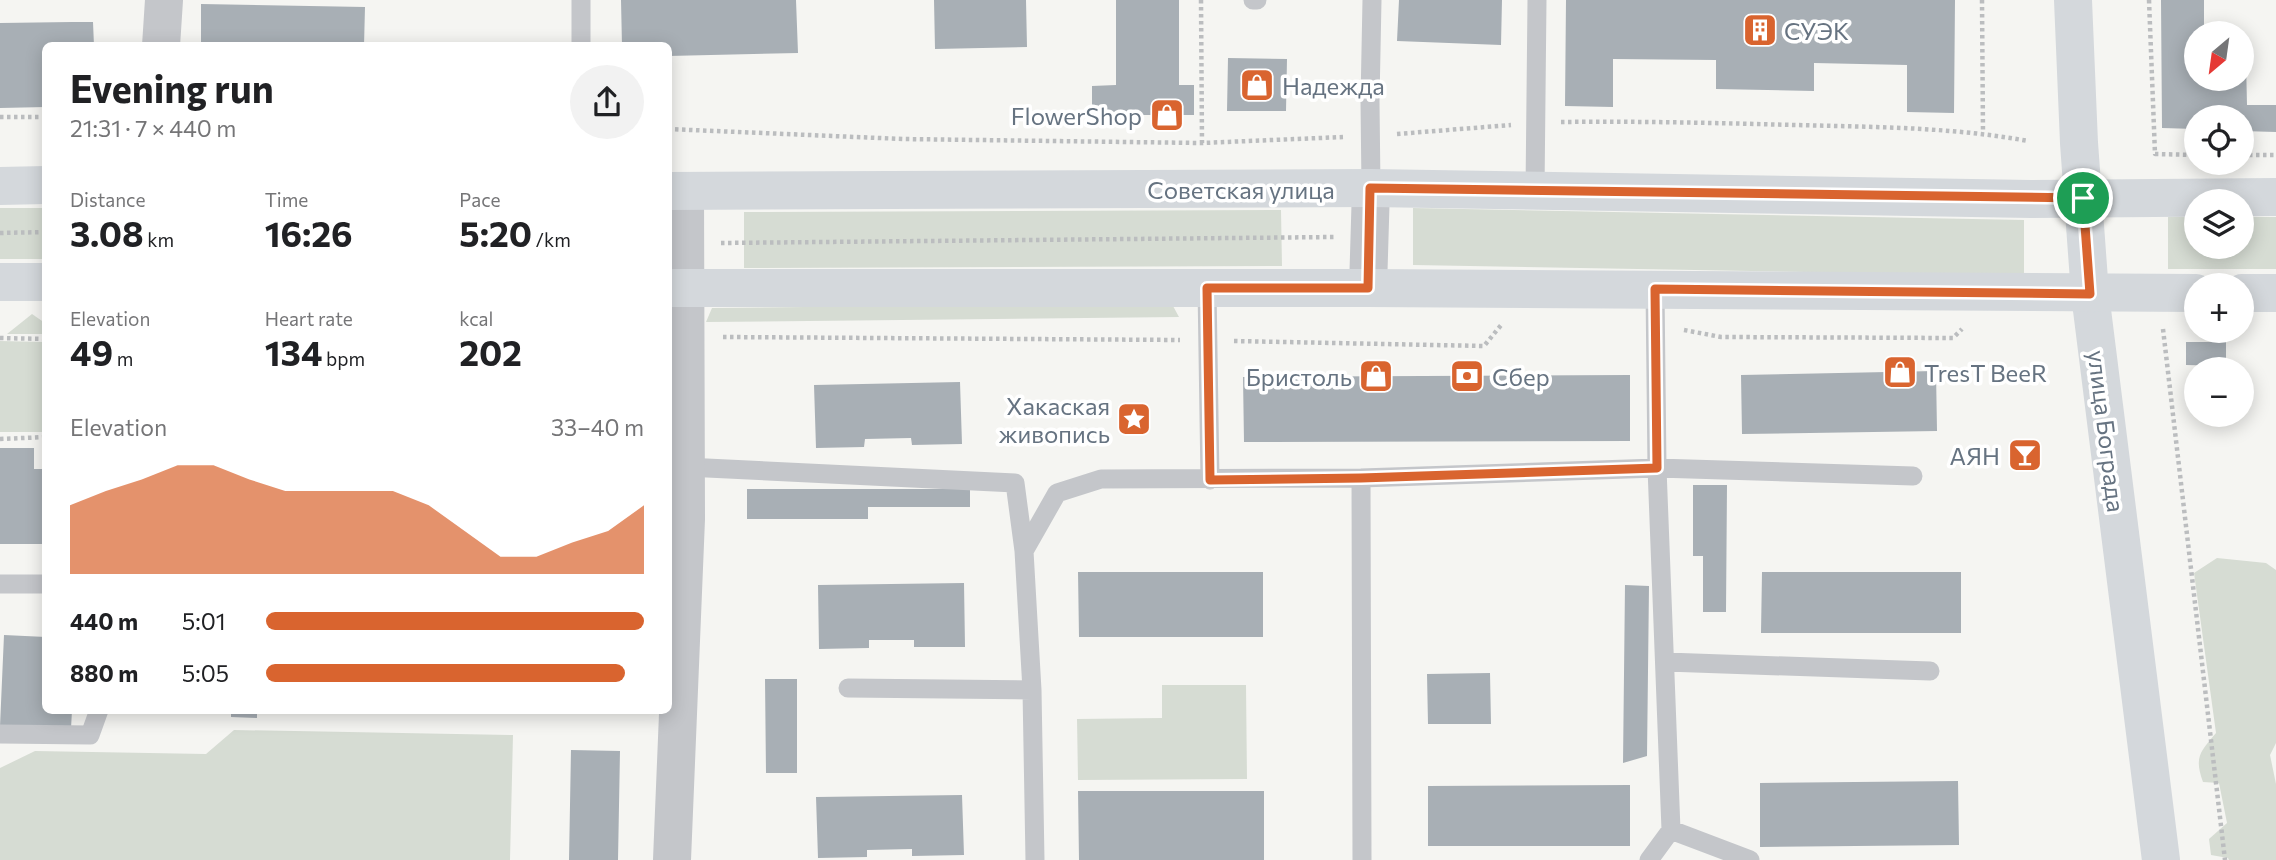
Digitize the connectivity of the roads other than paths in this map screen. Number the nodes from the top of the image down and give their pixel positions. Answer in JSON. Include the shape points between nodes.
{"nodes":[{"id":1,"x":164,"y":0,"type":"edge"},
{"id":2,"x":580,"y":0,"type":"edge"},
{"id":3,"x":1372,"y":0,"type":"edge"},
{"id":4,"x":1537,"y":0,"type":"edge"},
{"id":5,"x":2073,"y":0,"type":"edge"},
{"id":6,"x":160,"y":42,"type":"edge"},
{"id":7,"x":581,"y":42,"type":"edge"},
{"id":8,"x":0,"y":186,"type":"edge"},
{"id":9,"x":42,"y":186,"type":"edge"},
{"id":10,"x":1370,"y":188,"type":"junction"},
{"id":11,"x":677,"y":191,"type":"edge"},
{"id":12,"x":1535,"y":191,"type":"junction"},
{"id":13,"x":2276,"y":197,"type":"edge"},
{"id":14,"x":2083,"y":198,"type":"junction"},
{"id":15,"x":0,"y":282,"type":"edge"},
{"id":16,"x":42,"y":282,"type":"edge"},
{"id":17,"x":676,"y":288,"type":"edge"},
{"id":18,"x":1207,"y":288,"type":"junction"},
{"id":19,"x":1368,"y":288,"type":"junction"},
{"id":20,"x":2184,"y":293,"type":"edge"},
{"id":21,"x":2254,"y":293,"type":"edge"},
{"id":22,"x":2276,"y":293,"type":"edge"},
{"id":23,"x":2090,"y":294,"type":"junction"},
{"id":24,"x":1656,"y":307,"type":"junction"},
{"id":25,"x":686,"y":467,"type":"junction"},
{"id":26,"x":1657,"y":468,"type":"junction"},
{"id":27,"x":1913,"y":476,"type":"dead end"},
{"id":28,"x":1361,"y":478,"type":"junction"},
{"id":29,"x":1210,"y":480,"type":"junction"},
{"id":30,"x":677,"y":518,"type":"edge"},
{"id":31,"x":1024,"y":551,"type":"junction"},
{"id":32,"x":0,"y":584,"type":"edge"},
{"id":33,"x":42,"y":584,"type":"edge"},
{"id":34,"x":1666,"y":662,"type":"junction"},
{"id":35,"x":1930,"y":671,"type":"dead end"},
{"id":36,"x":848,"y":688,"type":"dead end"},
{"id":37,"x":1032,"y":690,"type":"junction"},
{"id":38,"x":98,"y":714,"type":"edge"},
{"id":39,"x":0,"y":734,"type":"edge"},
{"id":40,"x":1671,"y":830,"type":"junction"},
{"id":41,"x":672,"y":860,"type":"edge"},
{"id":42,"x":1035,"y":860,"type":"edge"},
{"id":43,"x":1362,"y":860,"type":"edge"},
{"id":44,"x":1649,"y":860,"type":"edge"},
{"id":45,"x":1751,"y":860,"type":"edge"},
{"id":46,"x":2161,"y":860,"type":"edge"}],
"edges":[{"from":1,"to":6,"type":"street"},
{"from":2,"to":7,"type":"lane"},
{"from":3,"to":10,"type":"lane"},
{"from":4,"to":12,"type":"lane"},
{"from":5,"to":14,"type":"main road","name":"улица Бограда"},
{"from":8,"to":9,"type":"main road"},
{"from":10,"to":11,"type":"main road","name":"Советская улица"},
{"from":10,"to":12,"type":"main road","name":"Советская улица"},
{"from":10,"to":19,"type":"street"},
{"from":11,"to":17,"type":"street","via":[[685,243]]},
{"from":12,"to":14,"type":"main road","name":"Советская улица"},
{"from":13,"to":14,"type":"main road","name":"Советская улица"},
{"from":14,"to":23,"type":"main road","name":"улица Бограда"},
{"from":15,"to":16,"type":"main road"},
{"from":17,"to":18,"type":"main road"},
{"from":17,"to":25,"type":"street","via":[[684,337]]},
{"from":18,"to":19,"type":"main road"},
{"from":18,"to":29,"type":"lane"},
{"from":19,"to":24,"type":"main road"},
{"from":20,"to":23,"type":"main road"},
{"from":21,"to":22,"type":"main road"},
{"from":23,"to":24,"type":"main road"},
{"from":23,"to":46,"type":"main road","name":"улица Бограда"},
{"from":24,"to":26,"type":"lane"},
{"from":25,"to":30,"type":"street"},
{"from":25,"to":31,"type":"lane","via":[[1015,483]]},
{"from":26,"to":27,"type":"lane"},
{"from":26,"to":28,"type":"lane"},
{"from":26,"to":34,"type":"lane"},
{"from":28,"to":29,"type":"lane"},
{"from":28,"to":43,"type":"lane"},
{"from":29,"to":31,"type":"lane","via":[[1101,479],[1058,493]]},
{"from":30,"to":41,"type":"street"},
{"from":31,"to":37,"type":"lane"},
{"from":32,"to":33,"type":"lane"},
{"from":34,"to":35,"type":"lane"},
{"from":34,"to":40,"type":"lane"},
{"from":36,"to":37,"type":"lane"},
{"from":37,"to":42,"type":"lane"},
{"from":38,"to":39,"type":"lane","via":[[90,735]]},
{"from":40,"to":44,"type":"lane"},
{"from":40,"to":45,"type":"lane"}]}
